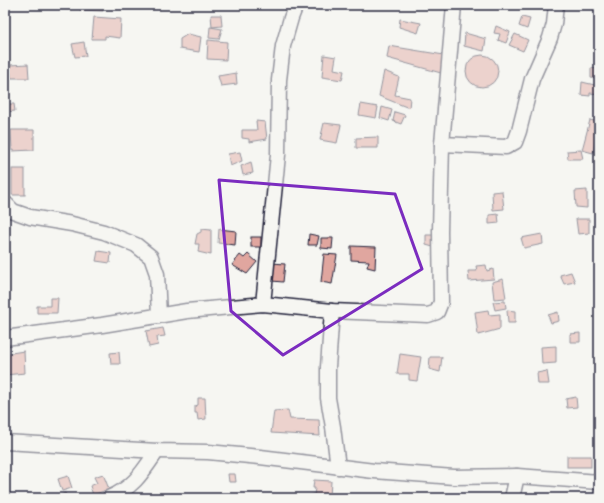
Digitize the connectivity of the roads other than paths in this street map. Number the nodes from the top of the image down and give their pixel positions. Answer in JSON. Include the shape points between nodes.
{"nodes":[{"id":1,"x":296,"y":5,"type":"edge"},
{"id":2,"x":454,"y":5,"type":"edge"},
{"id":3,"x":556,"y":5,"type":"edge"},
{"id":4,"x":442,"y":144,"type":"junction"},
{"id":5,"x":5,"y":203,"type":"edge"},
{"id":6,"x":262,"y":304,"type":"junction"},
{"id":7,"x":332,"y":311,"type":"junction"},
{"id":8,"x":159,"y":316,"type":"junction"},
{"id":9,"x":5,"y":338,"type":"edge"},
{"id":10,"x":5,"y":442,"type":"edge"},
{"id":11,"x":157,"y":451,"type":"junction"},
{"id":12,"x":338,"y":466,"type":"junction"},
{"id":13,"x":517,"y":476,"type":"junction"},
{"id":14,"x":599,"y":482,"type":"edge"},
{"id":15,"x":109,"y":498,"type":"edge"},
{"id":16,"x":512,"y":498,"type":"edge"}],
"edges":[{"from":1,"to":6,"type":"street","via":[[283,46],[279,80],[278,155]]},
{"from":2,"to":4,"type":"street"},
{"from":3,"to":4,"type":"street","via":[[550,38],[532,79],[515,142],[506,147]]},
{"from":4,"to":7,"type":"street","via":[[441,302],[436,312],[428,315]]},
{"from":5,"to":8,"type":"street","via":[[13,211],[30,217],[104,232],[136,245],[151,258],[157,274]]},
{"from":6,"to":7,"type":"street"},
{"from":6,"to":8,"type":"street"},
{"from":7,"to":12,"type":"street","via":[[328,398]]},
{"from":8,"to":9,"type":"street"},
{"from":10,"to":11,"type":"street"},
{"from":11,"to":12,"type":"street","via":[[260,456]]},
{"from":11,"to":15,"type":"street","via":[[136,481]]},
{"from":12,"to":13,"type":"street","via":[[454,476]]},
{"from":13,"to":14,"type":"street"},
{"from":13,"to":16,"type":"street"}]}
